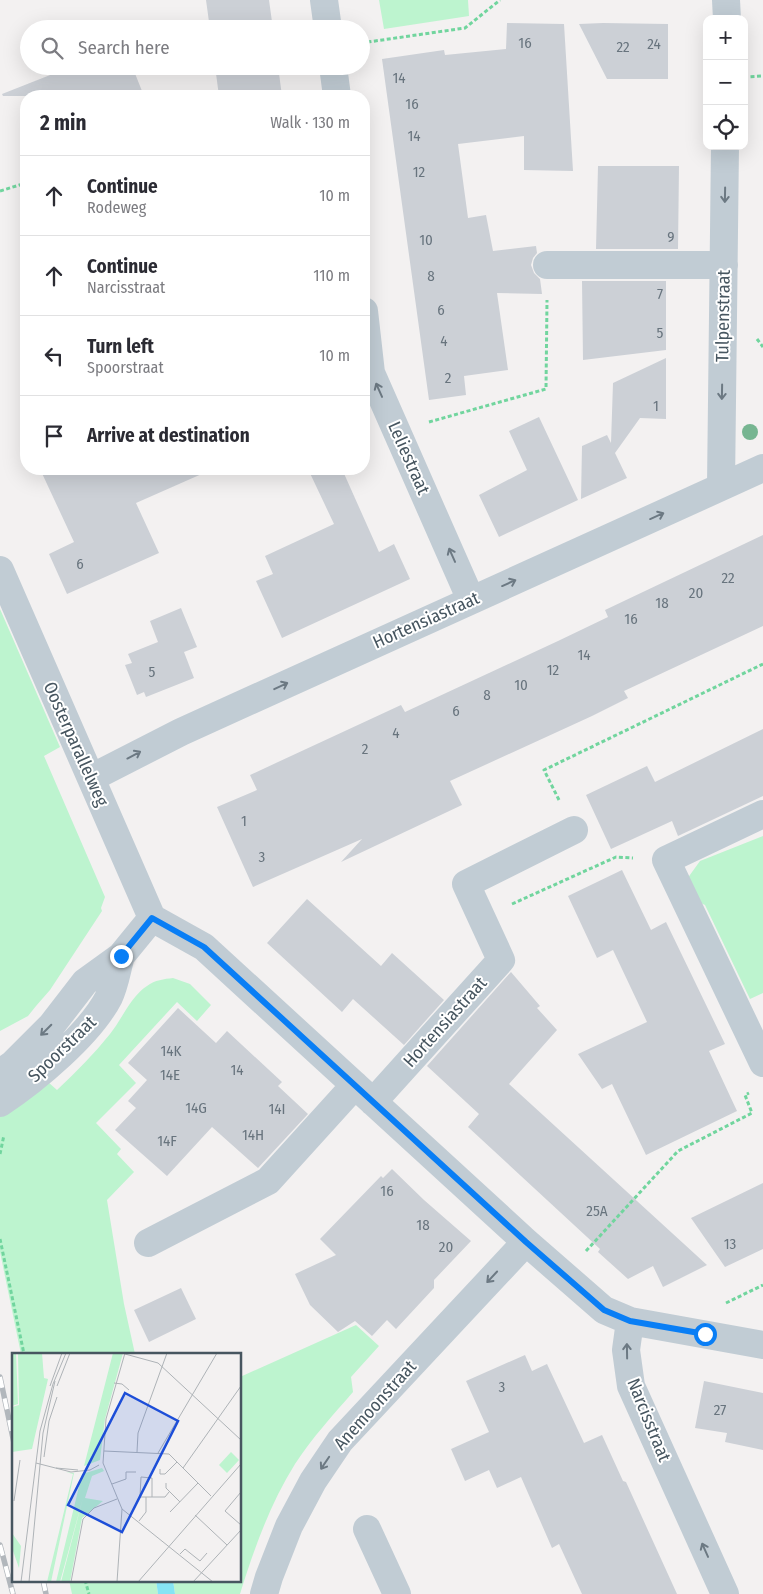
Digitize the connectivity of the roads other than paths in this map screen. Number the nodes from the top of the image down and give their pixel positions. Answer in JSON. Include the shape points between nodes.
{"nodes":[{"id":1,"x":324,"y":0,"type":"edge"},
{"id":2,"x":726,"y":0,"type":"edge"},
{"id":3,"x":727,"y":15,"type":"edge"},
{"id":4,"x":327,"y":20,"type":"edge"},
{"id":5,"x":334,"y":75,"type":"edge"},
{"id":6,"x":336,"y":90,"type":"edge"},
{"id":7,"x":725,"y":150,"type":"edge"},
{"id":8,"x":547,"y":265,"type":"road end"},
{"id":9,"x":724,"y":265,"type":"junction"},
{"id":10,"x":370,"y":364,"type":"edge"},
{"id":11,"x":763,"y":468,"type":"edge"},
{"id":12,"x":721,"y":486,"type":"junction"},
{"id":13,"x":0,"y":570,"type":"edge"},
{"id":14,"x":471,"y":600,"type":"junction"},
{"id":15,"x":91,"y":778,"type":"junction"},
{"id":16,"x":763,"y":814,"type":"edge"},
{"id":17,"x":574,"y":830,"type":"road end"},
{"id":18,"x":152,"y":918,"type":"junction"},
{"id":19,"x":121,"y":956,"type":"junction"},
{"id":20,"x":763,"y":1063,"type":"edge"},
{"id":21,"x":0,"y":1073,"type":"edge"},
{"id":22,"x":364,"y":1094,"type":"junction"},
{"id":23,"x":0,"y":1103,"type":"edge"},
{"id":24,"x":526,"y":1242,"type":"junction"},
{"id":25,"x":148,"y":1243,"type":"dead end"},
{"id":26,"x":630,"y":1321,"type":"junction"},
{"id":27,"x":763,"y":1345,"type":"edge"},
{"id":28,"x":367,"y":1529,"type":"dead end"},
{"id":29,"x":264,"y":1594,"type":"edge"},
{"id":30,"x":397,"y":1594,"type":"edge"},
{"id":31,"x":725,"y":1594,"type":"edge"}],
"edges":[{"from":1,"to":4,"type":"street"},
{"from":2,"to":3,"type":"street"},
{"from":5,"to":6,"type":"street"},
{"from":7,"to":9,"type":"street","name":"Tulpenstraat","one_way":true},
{"from":8,"to":9,"type":"street"},
{"from":9,"to":12,"type":"street","name":"Tulpenstraat","one_way":true},
{"from":14,"to":10,"type":"street","name":"Leliestraat","one_way":true,"via":[[371,373]]},
{"from":11,"to":12,"type":"street","name":"Hortensiastraat"},
{"from":14,"to":12,"type":"street","name":"Hortensiastraat","one_way":true},
{"from":13,"to":15,"type":"street","name":"Oosterparallelweg"},
{"from":15,"to":14,"type":"street","name":"Hortensiastraat","one_way":true,"via":[[181,732]]},
{"from":15,"to":18,"type":"street","name":"Oosterparallelweg"},
{"from":16,"to":20,"type":"street","via":[[666,860]]},
{"from":17,"to":22,"type":"street","name":"Hortensiastraat","via":[[466,884],[501,960]]},
{"from":18,"to":19,"type":"street","name":"Spoorstraat"},
{"from":18,"to":22,"type":"street","via":[[204,947]]},
{"from":19,"to":21,"type":"street","name":"Spoorstraat","one_way":true,"via":[[85,982],[51,1026]]},
{"from":19,"to":23,"type":"street","name":"Spoorstraat","via":[[110,994],[90,1025],[45,1069]]},
{"from":22,"to":24,"type":"street"},
{"from":22,"to":25,"type":"street","via":[[268,1181]]},
{"from":24,"to":26,"type":"street","via":[[604,1310]]},
{"from":24,"to":29,"type":"street","name":"Anemoonstraat","one_way":true,"via":[[340,1441],[313,1481],[289,1526]]},
{"from":26,"to":27,"type":"street"},
{"from":31,"to":26,"type":"street","name":"Narcisstraat","one_way":true,"via":[[631,1386],[626,1350]]},
{"from":28,"to":30,"type":"street"}]}
